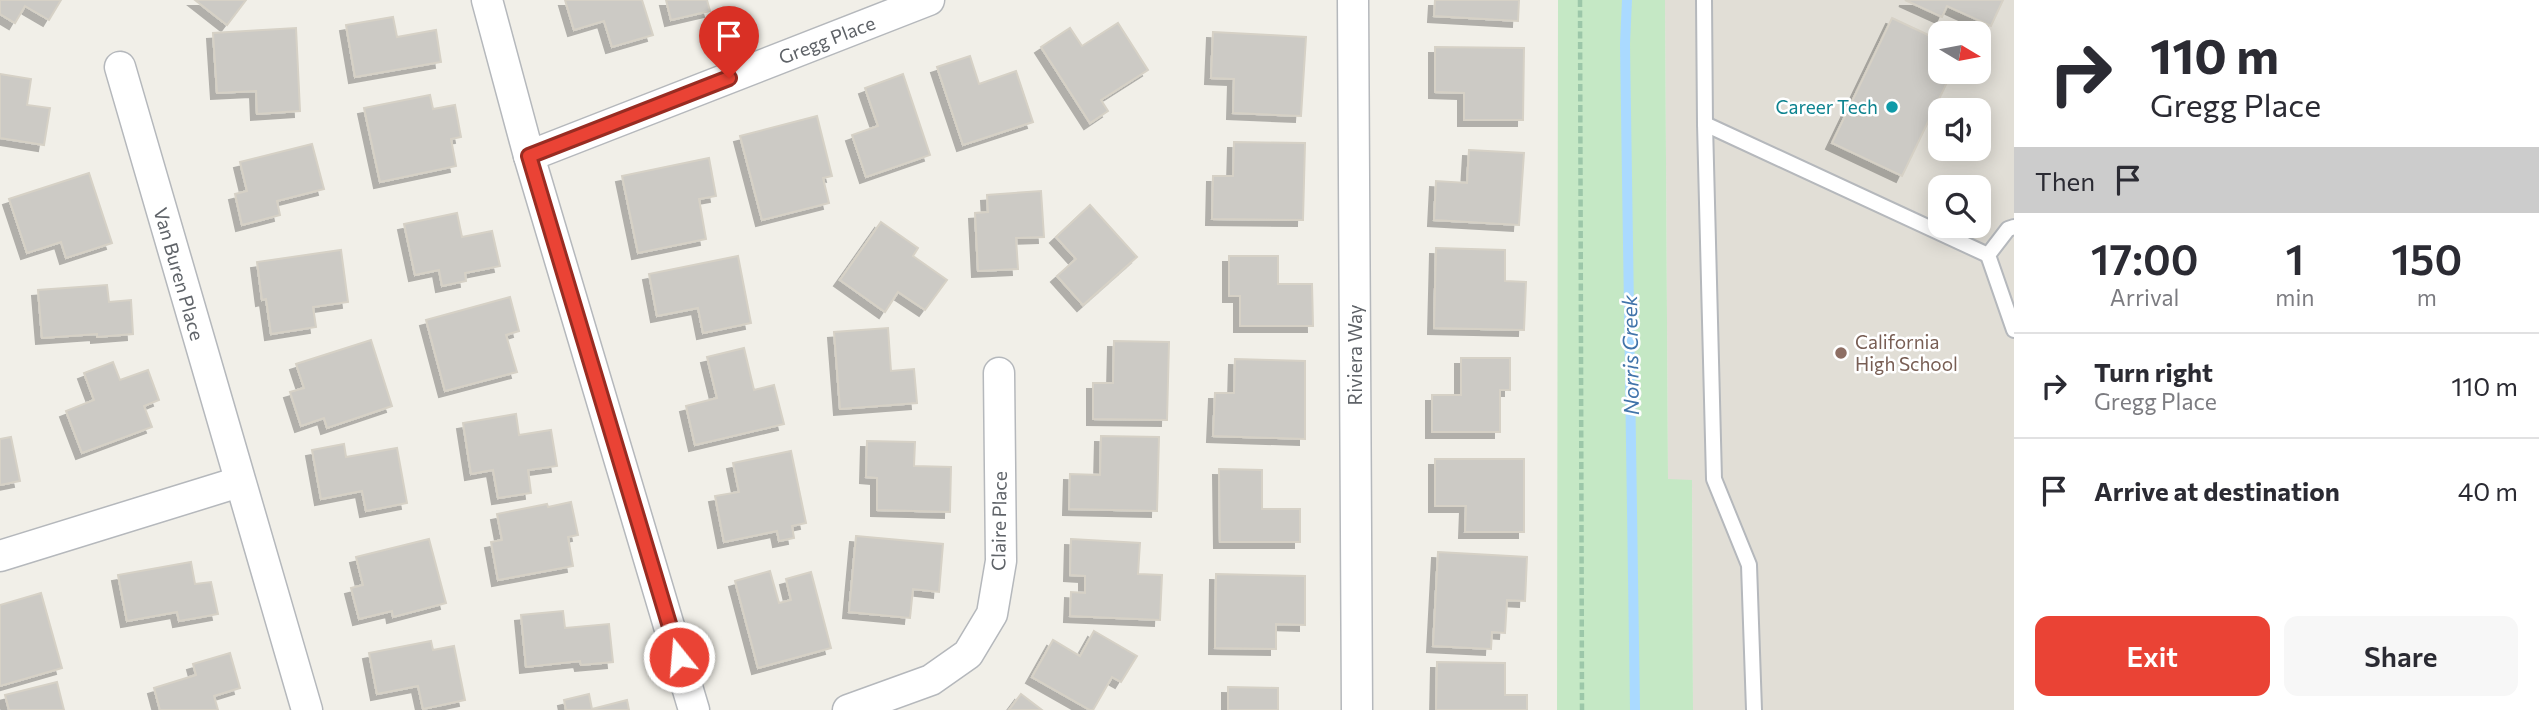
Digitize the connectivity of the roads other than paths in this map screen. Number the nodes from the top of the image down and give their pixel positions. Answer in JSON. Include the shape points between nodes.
{"nodes":[{"id":1,"x":487,"y":0,"type":"edge"},
{"id":2,"x":929,"y":0,"type":"edge"},
{"id":3,"x":1353,"y":0,"type":"edge"},
{"id":4,"x":1704,"y":0,"type":"edge"},
{"id":5,"x":120,"y":67,"type":"dead end"},
{"id":6,"x":1705,"y":124,"type":"junction"},
{"id":7,"x":529,"y":156,"type":"junction"},
{"id":8,"x":2014,"y":227,"type":"edge"},
{"id":9,"x":1988,"y":255,"type":"junction"},
{"id":10,"x":2014,"y":330,"type":"edge"},
{"id":11,"x":999,"y":373,"type":"dead end"},
{"id":12,"x":239,"y":482,"type":"junction"},
{"id":13,"x":0,"y":556,"type":"edge"},
{"id":14,"x":307,"y":710,"type":"edge"},
{"id":15,"x":694,"y":710,"type":"edge"},
{"id":16,"x":848,"y":710,"type":"edge"},
{"id":17,"x":1357,"y":710,"type":"edge"},
{"id":18,"x":1754,"y":710,"type":"edge"}],
"edges":[{"from":1,"to":7,"type":"street"},
{"from":2,"to":7,"type":"street","name":"Gregg Place"},
{"from":3,"to":17,"type":"street","name":"Riviera Way"},
{"from":4,"to":6,"type":"lane"},
{"from":5,"to":12,"type":"street","name":"Van Buren Place"},
{"from":6,"to":9,"type":"lane"},
{"from":6,"to":18,"type":"lane","via":[[1714,479],[1749,565]]},
{"from":7,"to":15,"type":"street"},
{"from":8,"to":9,"type":"lane"},
{"from":9,"to":10,"type":"lane"},
{"from":11,"to":16,"type":"street","name":"Claire Place","via":[[1001,561],[992,614],[968,654],[931,680]]},
{"from":12,"to":13,"type":"street"},
{"from":12,"to":14,"type":"street","name":"Van Buren Place"}]}
